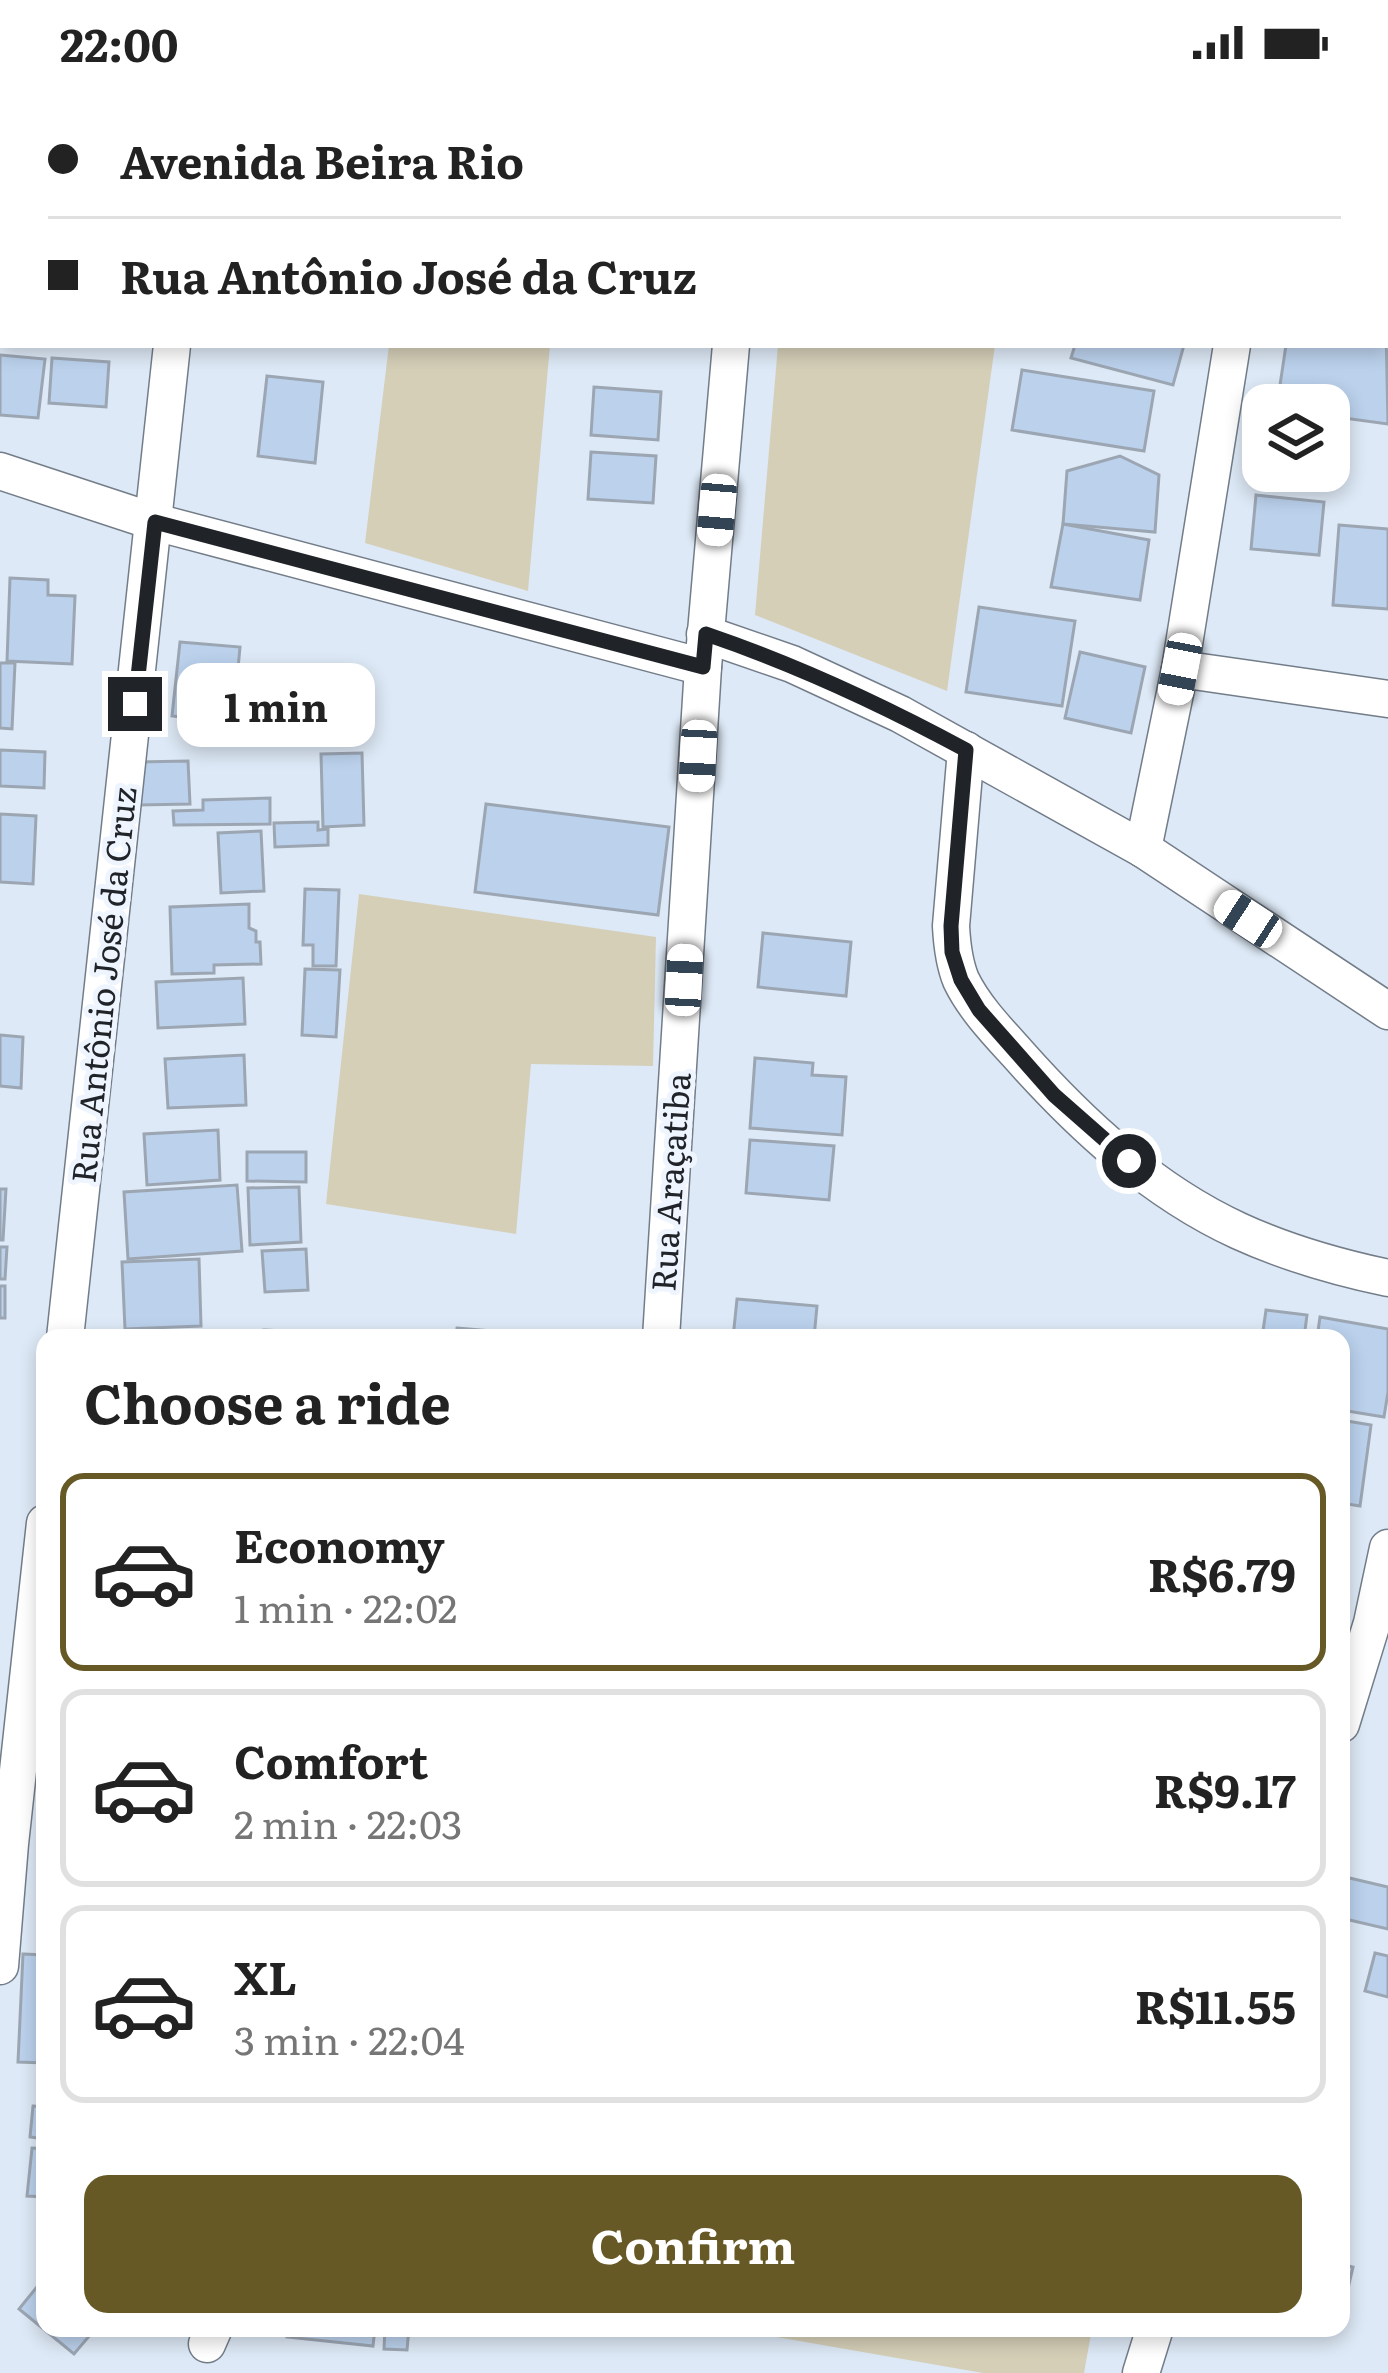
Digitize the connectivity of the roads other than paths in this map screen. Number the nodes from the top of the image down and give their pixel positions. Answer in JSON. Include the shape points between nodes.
{"nodes":[{"id":1,"x":172,"y":348,"type":"edge"},
{"id":2,"x":731,"y":348,"type":"edge"},
{"id":3,"x":1232,"y":348,"type":"edge"},
{"id":4,"x":0,"y":471,"type":"edge"},
{"id":5,"x":155,"y":522,"type":"junction"},
{"id":6,"x":704,"y":651,"type":"junction"},
{"id":7,"x":1180,"y":669,"type":"junction"},
{"id":8,"x":1388,"y":699,"type":"edge"},
{"id":9,"x":966,"y":750,"type":"junction"},
{"id":10,"x":1143,"y":850,"type":"junction"},
{"id":11,"x":1388,"y":1011,"type":"edge"},
{"id":12,"x":1388,"y":1278,"type":"edge"},
{"id":13,"x":66,"y":1329,"type":"edge"},
{"id":14,"x":663,"y":1329,"type":"edge"},
{"id":15,"x":1388,"y":1548,"type":"edge"},
{"id":16,"x":1356,"y":1621,"type":"edge"},
{"id":17,"x":36,"y":1630,"type":"edge"},
{"id":18,"x":1350,"y":1662,"type":"edge"},
{"id":19,"x":18,"y":1845,"type":"edge"},
{"id":20,"x":0,"y":1966,"type":"edge"},
{"id":21,"x":1152,"y":2337,"type":"edge"},
{"id":22,"x":1142,"y":2373,"type":"edge"}],
"edges":[{"from":1,"to":5,"type":"street","name":"Rua Antônio José da Cruz"},
{"from":2,"to":6,"type":"street","name":"Rua Araçatiba"},
{"from":3,"to":7,"type":"street"},
{"from":4,"to":5,"type":"street"},
{"from":5,"to":6,"type":"street"},
{"from":5,"to":13,"type":"street","name":"Rua Antônio José da Cruz"},
{"from":6,"to":9,"type":"street","via":[[792,664]]},
{"from":6,"to":14,"type":"street","name":"Rua Araçatiba"},
{"from":7,"to":8,"type":"street"},
{"from":7,"to":10,"type":"street"},
{"from":9,"to":10,"type":"street"},
{"from":9,"to":12,"type":"street","via":[[952,952],[979,1010],[1054,1095],[1192,1205],[1294,1254]]},
{"from":10,"to":11,"type":"street"},
{"from":15,"to":16,"type":"street"},
{"from":16,"to":18,"type":"street"},
{"from":17,"to":19,"type":"street"},
{"from":19,"to":20,"type":"street"},
{"from":21,"to":22,"type":"street"}]}
